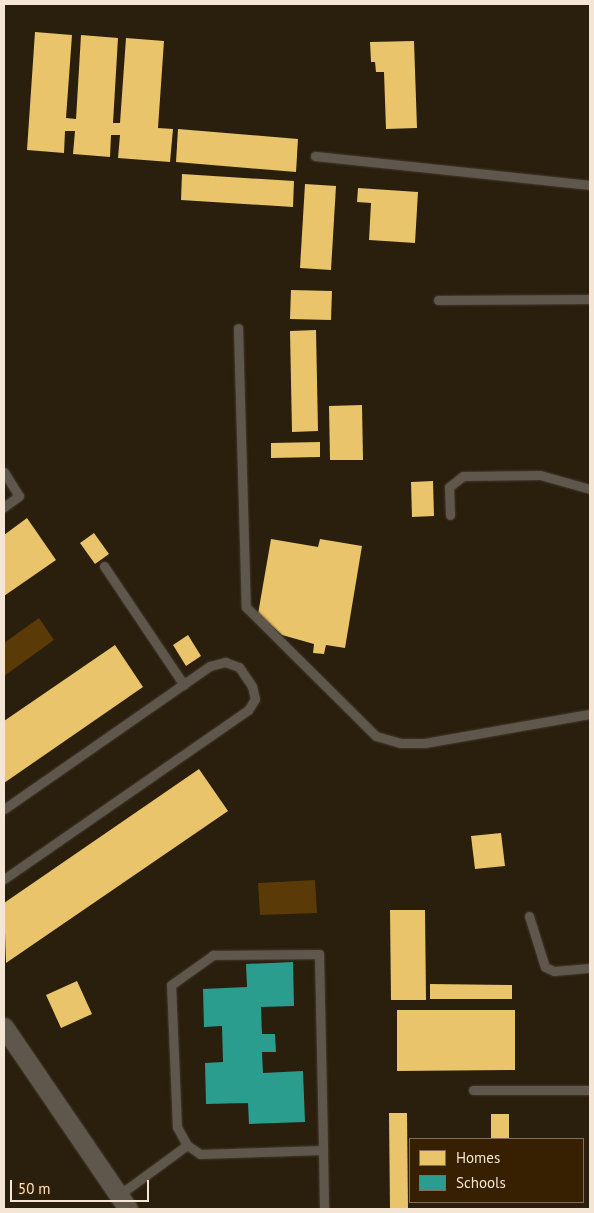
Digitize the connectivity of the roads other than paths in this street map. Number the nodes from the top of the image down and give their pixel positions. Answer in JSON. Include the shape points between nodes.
{"nodes":[{"id":1,"x":315,"y":156,"type":"dead end"},
{"id":2,"x":590,"y":185,"type":"edge"},
{"id":3,"x":590,"y":299,"type":"edge"},
{"id":4,"x":438,"y":300,"type":"dead end"},
{"id":5,"x":238,"y":328,"type":"dead end"},
{"id":6,"x":4,"y":472,"type":"edge"},
{"id":7,"x":590,"y":489,"type":"edge"},
{"id":8,"x":4,"y":506,"type":"edge"},
{"id":9,"x":450,"y":515,"type":"dead end"},
{"id":10,"x":104,"y":566,"type":"dead end"},
{"id":11,"x":184,"y":685,"type":"junction"},
{"id":12,"x":590,"y":714,"type":"edge"},
{"id":13,"x":4,"y":809,"type":"edge"},
{"id":14,"x":4,"y":879,"type":"edge"},
{"id":15,"x":529,"y":916,"type":"dead end"},
{"id":16,"x":590,"y":968,"type":"edge"},
{"id":17,"x":4,"y":1027,"type":"edge"},
{"id":18,"x":473,"y":1090,"type":"dead end"},
{"id":19,"x":590,"y":1090,"type":"edge"},
{"id":20,"x":187,"y":1145,"type":"junction"},
{"id":21,"x":323,"y":1150,"type":"junction"},
{"id":22,"x":123,"y":1202,"type":"edge"},
{"id":23,"x":324,"y":1209,"type":"edge"}],
"edges":[{"from":1,"to":2,"type":"lane"},
{"from":3,"to":4,"type":"lane"},
{"from":5,"to":12,"type":"lane","via":[[246,607],[376,736],[400,743],[425,742]]},
{"from":6,"to":8,"type":"lane","via":[[19,496]]},
{"from":7,"to":9,"type":"lane","via":[[540,476],[463,476],[449,487]]},
{"from":10,"to":11,"type":"lane"},
{"from":11,"to":13,"type":"lane"},
{"from":11,"to":14,"type":"lane","via":[[210,666],[225,662],[239,667],[252,686],[255,699],[248,710]]},
{"from":15,"to":16,"type":"lane","via":[[545,967],[554,971]]},
{"from":17,"to":22,"type":"street"},
{"from":18,"to":19,"type":"lane"},
{"from":20,"to":21,"type":"lane","via":[[200,1154]]},
{"from":20,"to":21,"type":"lane","via":[[177,1126],[171,985],[213,955],[319,954]]},
{"from":20,"to":22,"type":"lane"},
{"from":21,"to":23,"type":"lane"}]}
